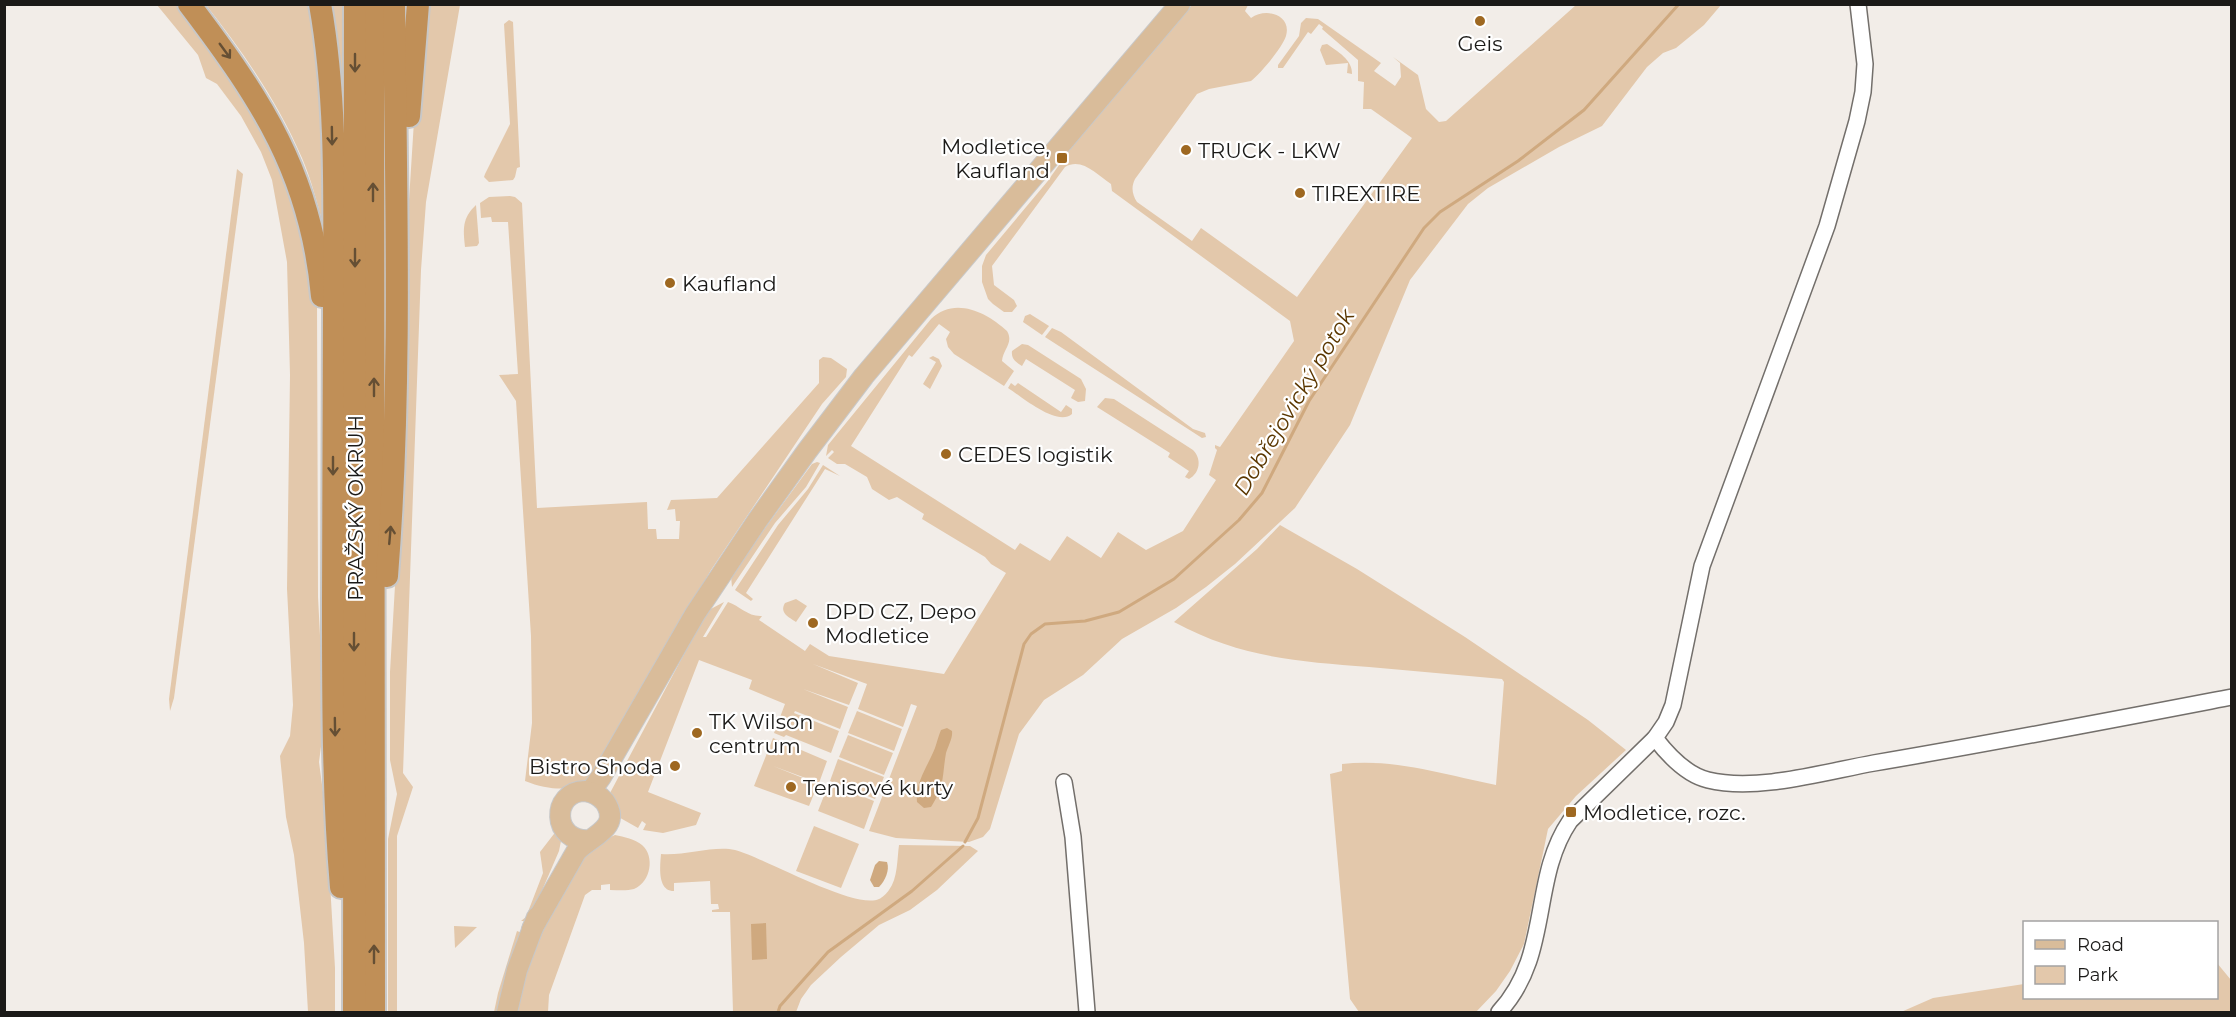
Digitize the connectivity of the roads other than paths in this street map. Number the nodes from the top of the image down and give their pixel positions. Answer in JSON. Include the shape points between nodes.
{"nodes":[{"id":1,"x":189,"y":4,"type":"edge"},
{"id":2,"x":320,"y":4,"type":"edge"},
{"id":3,"x":355,"y":4,"type":"edge"},
{"id":4,"x":373,"y":4,"type":"edge"},
{"id":5,"x":394,"y":4,"type":"edge"},
{"id":6,"x":418,"y":4,"type":"edge"},
{"id":7,"x":1180,"y":4,"type":"edge"},
{"id":8,"x":1858,"y":4,"type":"edge"},
{"id":9,"x":396,"y":303,"type":"junction"},
{"id":10,"x":333,"y":408,"type":"junction"},
{"id":11,"x":2232,"y":697,"type":"edge"},
{"id":12,"x":1655,"y":738,"type":"junction"},
{"id":13,"x":374,"y":739,"type":"junction"},
{"id":14,"x":1064,"y":782,"type":"dead end"},
{"id":15,"x":597,"y":796,"type":"junction"},
{"id":16,"x":566,"y":833,"type":"junction"},
{"id":17,"x":590,"y":840,"type":"junction"},
{"id":18,"x":532,"y":929,"type":"junction"},
{"id":19,"x":1507,"y":1009,"type":"edge"},
{"id":20,"x":361,"y":1010,"type":"edge"},
{"id":21,"x":507,"y":1012,"type":"edge"},
{"id":22,"x":1088,"y":1012,"type":"edge"}],
"edges":[{"from":1,"to":10,"type":"highway","one_way":true,"via":[[249,86],[296,178],[314,240],[322,287]]},
{"from":2,"to":10,"type":"highway","one_way":true,"via":[[332,130]]},
{"from":3,"to":20,"type":"highway","name":"PRAŽSKÝ OKRUH","one_way":true},
{"from":13,"to":4,"type":"highway","name":"PRAŽSKÝ OKRUH","one_way":true},
{"from":5,"to":9,"type":"highway"},
{"from":6,"to":9,"type":"highway"},
{"from":7,"to":15,"type":"main road","via":[[864,376],[757,521],[695,615],[617,747],[601,777]]},
{"from":8,"to":12,"type":"street","via":[[1865,64],[1857,122],[1827,226],[1702,566],[1673,705]]},
{"from":13,"to":9,"type":"highway","one_way":true,"via":[[393,500]]},
{"from":10,"to":20,"type":"highway","one_way":true,"via":[[337,844]]},
{"from":11,"to":12,"type":"street","via":[[1747,784],[1706,780],[1695,775]]},
{"from":12,"to":19,"type":"street","via":[[1570,821],[1556,843],[1534,948]]},
{"from":20,"to":13,"type":"highway","name":"PRAŽSKÝ OKRUH","one_way":true},
{"from":14,"to":22,"type":"street","via":[[1073,837]]},
{"from":15,"to":16,"type":"main road","via":[[574,793],[563,803],[560,819]]},
{"from":15,"to":17,"type":"main road","via":[[609,812],[608,823],[602,833]]},
{"from":16,"to":17,"type":"main road","via":[[581,841]]},
{"from":16,"to":18,"type":"main road"},
{"from":17,"to":18,"type":"main road","via":[[572,858]]},
{"from":18,"to":21,"type":"main road"}]}
